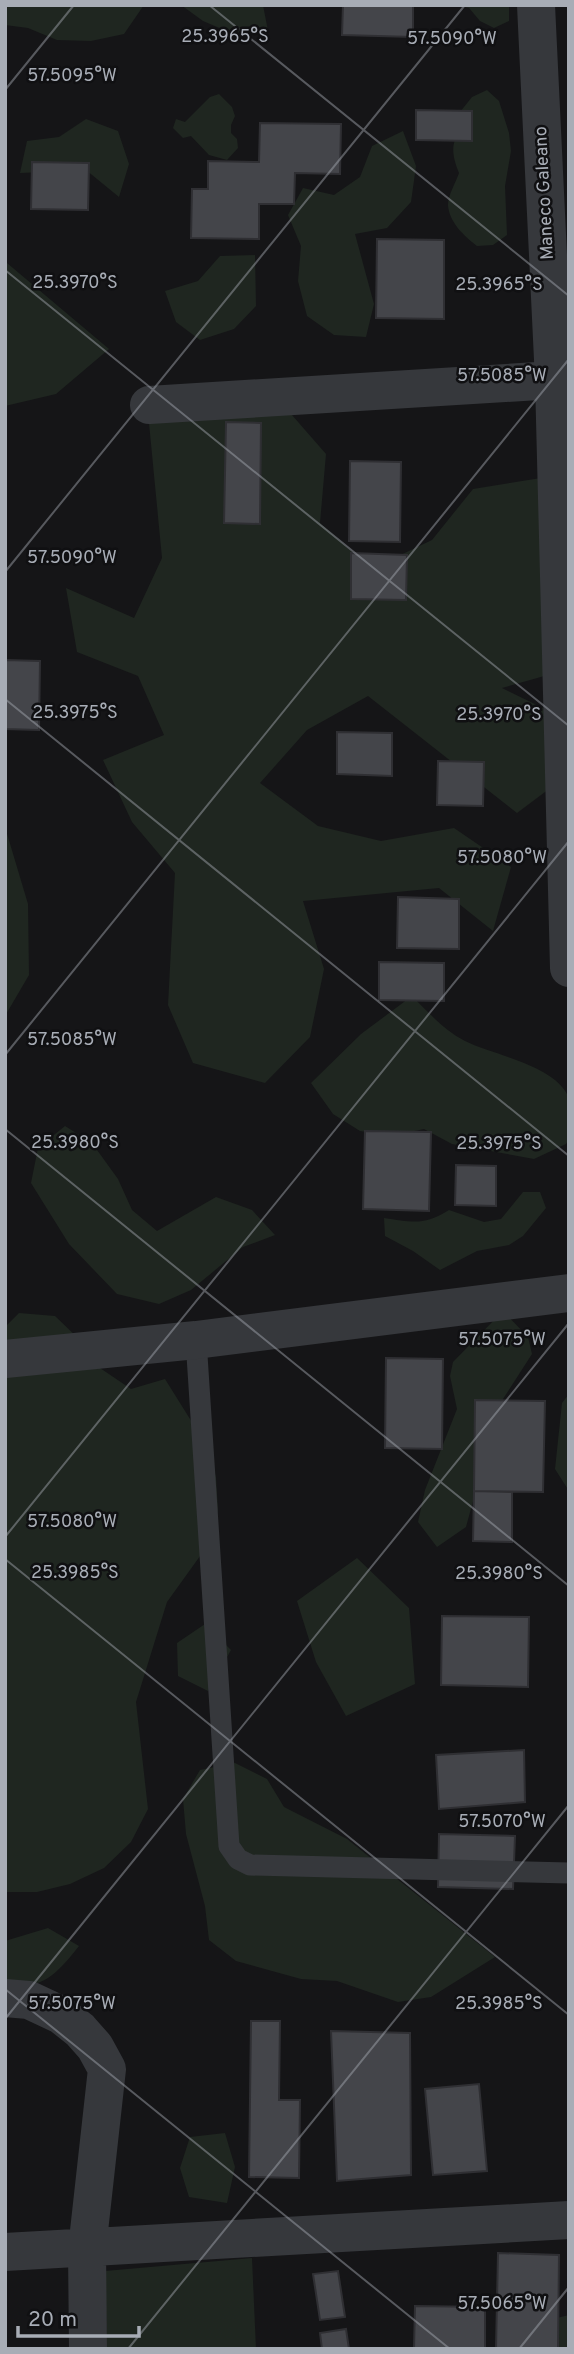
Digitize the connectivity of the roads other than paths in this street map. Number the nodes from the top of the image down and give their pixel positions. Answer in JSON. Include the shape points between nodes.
{"nodes":[{"id":1,"x":536,"y":5,"type":"edge"},
{"id":2,"x":554,"y":380,"type":"junction"},
{"id":3,"x":149,"y":405,"type":"dead end"},
{"id":4,"x":569,"y":968,"type":"edge"},
{"id":5,"x":569,"y":1293,"type":"edge"},
{"id":6,"x":196,"y":1340,"type":"junction"},
{"id":7,"x":5,"y":1359,"type":"edge"},
{"id":8,"x":569,"y":1873,"type":"edge"},
{"id":9,"x":5,"y":1998,"type":"edge"},
{"id":10,"x":569,"y":2220,"type":"edge"},
{"id":11,"x":87,"y":2249,"type":"junction"},
{"id":12,"x":5,"y":2252,"type":"edge"},
{"id":13,"x":88,"y":2349,"type":"edge"}],
"edges":[{"from":1,"to":2,"type":"street","name":"Maneco Galeano"},
{"from":2,"to":3,"type":"street"},
{"from":2,"to":4,"type":"street","name":"Maneco Galeano"},
{"from":5,"to":6,"type":"street"},
{"from":6,"to":7,"type":"street"},
{"from":6,"to":8,"type":"lane","via":[[229,1846],[238,1859],[250,1865]]},
{"from":9,"to":11,"type":"street","via":[[29,2000],[61,2015],[80,2029],[107,2068]]},
{"from":10,"to":11,"type":"street"},
{"from":11,"to":12,"type":"street"},
{"from":11,"to":13,"type":"street"}]}
